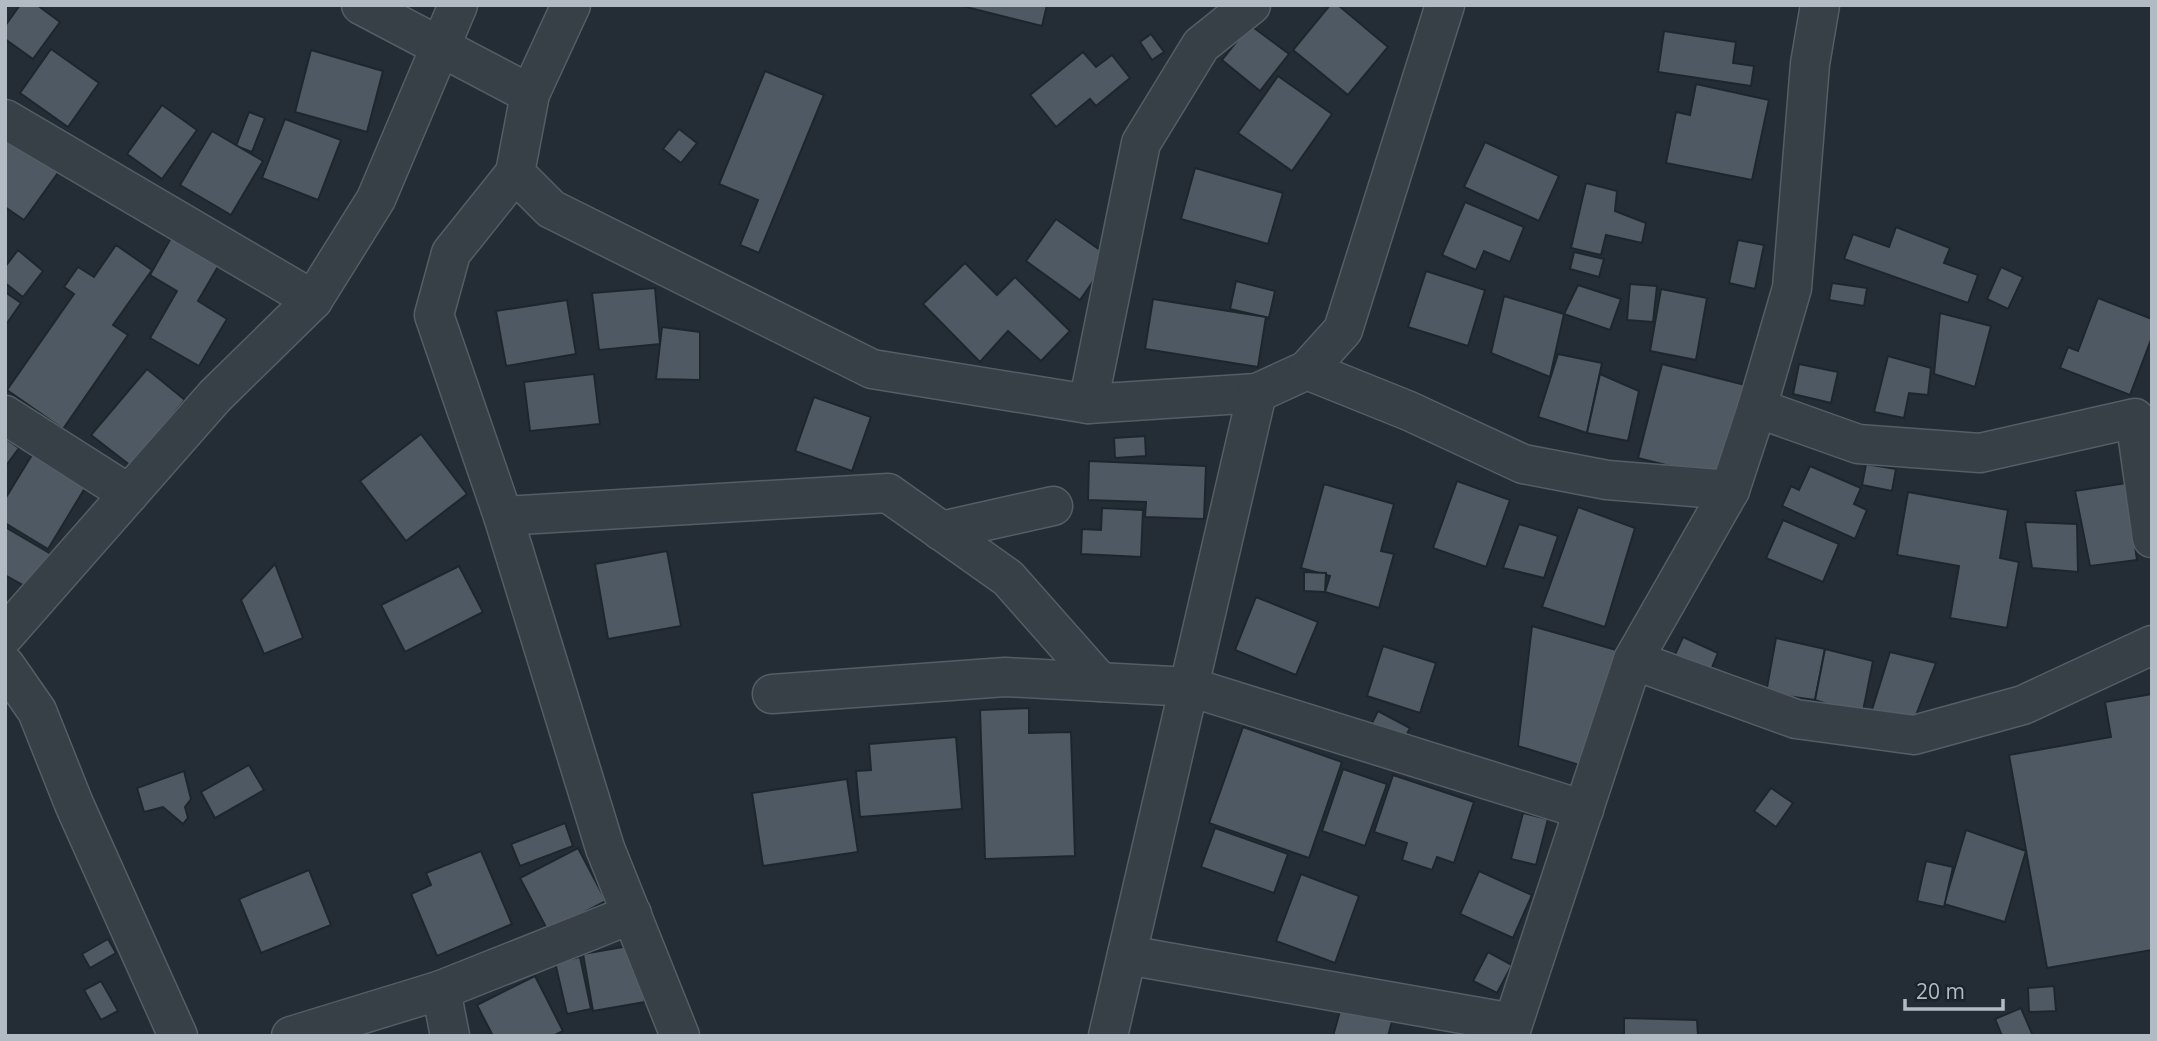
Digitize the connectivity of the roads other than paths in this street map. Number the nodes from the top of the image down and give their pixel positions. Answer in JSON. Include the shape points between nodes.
{"nodes":[{"id":1,"x":361,"y":5,"type":"edge"},
{"id":2,"x":458,"y":5,"type":"edge"},
{"id":3,"x":571,"y":5,"type":"edge"},
{"id":4,"x":1251,"y":5,"type":"edge"},
{"id":5,"x":1446,"y":5,"type":"edge"},
{"id":6,"x":1820,"y":5,"type":"edge"},
{"id":7,"x":441,"y":48,"type":"junction"},
{"id":8,"x":530,"y":94,"type":"junction"},
{"id":9,"x":5,"y":119,"type":"edge"},
{"id":10,"x":515,"y":173,"type":"junction"},
{"id":11,"x":313,"y":300,"type":"junction"},
{"id":12,"x":1307,"y":370,"type":"junction"},
{"id":13,"x":1257,"y":393,"type":"junction"},
{"id":14,"x":1088,"y":404,"type":"junction"},
{"id":15,"x":1757,"y":408,"type":"junction"},
{"id":16,"x":5,"y":415,"type":"edge"},
{"id":17,"x":1730,"y":490,"type":"junction"},
{"id":18,"x":129,"y":494,"type":"junction"},
{"id":19,"x":1054,"y":506,"type":"dead end"},
{"id":20,"x":503,"y":516,"type":"junction"},
{"id":21,"x":941,"y":531,"type":"junction"},
{"id":22,"x":2152,"y":538,"type":"edge"},
{"id":23,"x":5,"y":635,"type":"edge"},
{"id":24,"x":2152,"y":645,"type":"edge"},
{"id":25,"x":1633,"y":660,"type":"junction"},
{"id":26,"x":5,"y":665,"type":"edge"},
{"id":27,"x":1100,"y":682,"type":"junction"},
{"id":28,"x":1190,"y":687,"type":"junction"},
{"id":29,"x":772,"y":694,"type":"dead end"},
{"id":30,"x":1584,"y":810,"type":"junction"},
{"id":31,"x":632,"y":914,"type":"junction"},
{"id":32,"x":1127,"y":955,"type":"junction"},
{"id":33,"x":441,"y":990,"type":"junction"},
{"id":34,"x":1511,"y":1030,"type":"edge"},
{"id":35,"x":178,"y":1036,"type":"edge"},
{"id":36,"x":291,"y":1036,"type":"edge"},
{"id":37,"x":450,"y":1036,"type":"edge"},
{"id":38,"x":680,"y":1036,"type":"edge"},
{"id":39,"x":1108,"y":1036,"type":"edge"}],
"edges":[{"from":1,"to":7,"type":"street"},
{"from":2,"to":7,"type":"street"},
{"from":3,"to":8,"type":"street"},
{"from":4,"to":14,"type":"street","via":[[1201,45],[1141,143]]},
{"from":5,"to":12,"type":"street","via":[[1343,330]]},
{"from":6,"to":15,"type":"street","via":[[1810,64],[1792,288]]},
{"from":7,"to":8,"type":"street"},
{"from":7,"to":11,"type":"street","via":[[376,199]]},
{"from":8,"to":10,"type":"street"},
{"from":9,"to":11,"type":"street"},
{"from":10,"to":14,"type":"street","via":[[551,209],[873,369]]},
{"from":10,"to":20,"type":"street","via":[[451,253],[434,315]]},
{"from":11,"to":18,"type":"street","via":[[215,396]]},
{"from":12,"to":13,"type":"street"},
{"from":12,"to":17,"type":"street","via":[[1523,464],[1607,480]]},
{"from":13,"to":14,"type":"street"},
{"from":13,"to":28,"type":"street"},
{"from":15,"to":17,"type":"street"},
{"from":15,"to":22,"type":"street","via":[[1858,444],[1980,453],[2135,418]]},
{"from":16,"to":18,"type":"street"},
{"from":17,"to":25,"type":"street"},
{"from":18,"to":23,"type":"street"},
{"from":19,"to":21,"type":"street"},
{"from":20,"to":21,"type":"street","via":[[888,493]]},
{"from":20,"to":31,"type":"street","via":[[605,848]]},
{"from":21,"to":27,"type":"street","via":[[1008,578]]},
{"from":24,"to":25,"type":"street","via":[[2023,705],[1914,735],[1796,719]]},
{"from":25,"to":30,"type":"street"},
{"from":26,"to":35,"type":"street","via":[[37,711]]},
{"from":27,"to":28,"type":"street"},
{"from":27,"to":29,"type":"street","via":[[1005,677]]},
{"from":28,"to":30,"type":"street"},
{"from":28,"to":32,"type":"street"},
{"from":30,"to":34,"type":"street"},
{"from":31,"to":33,"type":"street"},
{"from":31,"to":38,"type":"street"},
{"from":32,"to":34,"type":"street"},
{"from":32,"to":39,"type":"street"},
{"from":33,"to":36,"type":"street"},
{"from":33,"to":37,"type":"street"}]}
